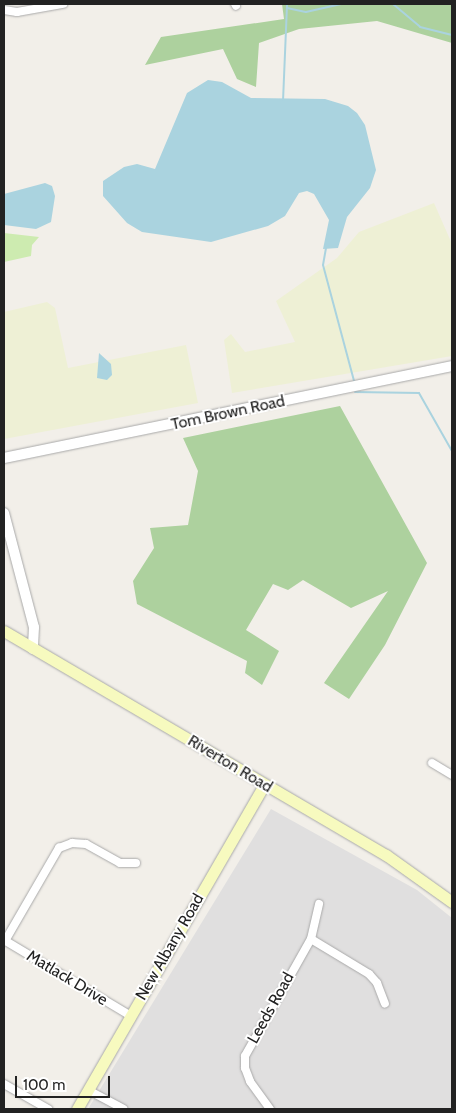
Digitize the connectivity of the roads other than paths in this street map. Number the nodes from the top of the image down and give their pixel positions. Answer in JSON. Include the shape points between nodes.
{"nodes":[{"id":1,"x":63,"y":4,"type":"edge"},
{"id":2,"x":4,"y":10,"type":"edge"},
{"id":3,"x":452,"y":366,"type":"edge"},
{"id":4,"x":4,"y":458,"type":"edge"},
{"id":5,"x":4,"y":515,"type":"edge"},
{"id":6,"x":4,"y":631,"type":"edge"},
{"id":7,"x":34,"y":649,"type":"junction"},
{"id":8,"x":432,"y":763,"type":"dead end"},
{"id":9,"x":452,"y":775,"type":"edge"},
{"id":10,"x":264,"y":785,"type":"junction"},
{"id":11,"x":136,"y":863,"type":"dead end"},
{"id":12,"x":452,"y":902,"type":"edge"},
{"id":13,"x":319,"y":904,"type":"dead end"},
{"id":14,"x":311,"y":939,"type":"junction"},
{"id":15,"x":4,"y":941,"type":"edge"},
{"id":16,"x":385,"y":1004,"type":"dead end"},
{"id":17,"x":131,"y":1016,"type":"junction"},
{"id":18,"x":4,"y":1084,"type":"edge"},
{"id":19,"x":88,"y":1090,"type":"junction"},
{"id":20,"x":48,"y":1109,"type":"edge"},
{"id":21,"x":77,"y":1109,"type":"edge"},
{"id":22,"x":123,"y":1109,"type":"edge"},
{"id":23,"x":270,"y":1109,"type":"edge"}],
"edges":[{"from":1,"to":2,"type":"street","via":[[16,12]]},
{"from":3,"to":4,"type":"street","name":"Tom Brown Road"},
{"from":5,"to":7,"type":"street","via":[[34,627]]},
{"from":6,"to":7,"type":"main road","name":"Riverton Road"},
{"from":7,"to":10,"type":"main road","name":"Riverton Road"},
{"from":8,"to":9,"type":"street"},
{"from":10,"to":12,"type":"main road","name":"Riverton Road","via":[[419,876]]},
{"from":10,"to":17,"type":"main road","name":"New Albany Road"},
{"from":11,"to":15,"type":"street","via":[[120,863],[86,844],[72,843],[58,848]]},
{"from":13,"to":14,"type":"street","name":"Leeds Road"},
{"from":14,"to":16,"type":"street","via":[[369,974],[377,983]]},
{"from":14,"to":23,"type":"street","name":"Leeds Road","via":[[245,1056],[250,1081]]},
{"from":15,"to":17,"type":"street","name":"Matlack Drive"},
{"from":17,"to":19,"type":"main road","name":"New Albany Road"},
{"from":18,"to":20,"type":"street"},
{"from":19,"to":21,"type":"main road","name":"New Albany Road"},
{"from":19,"to":22,"type":"street"}]}
